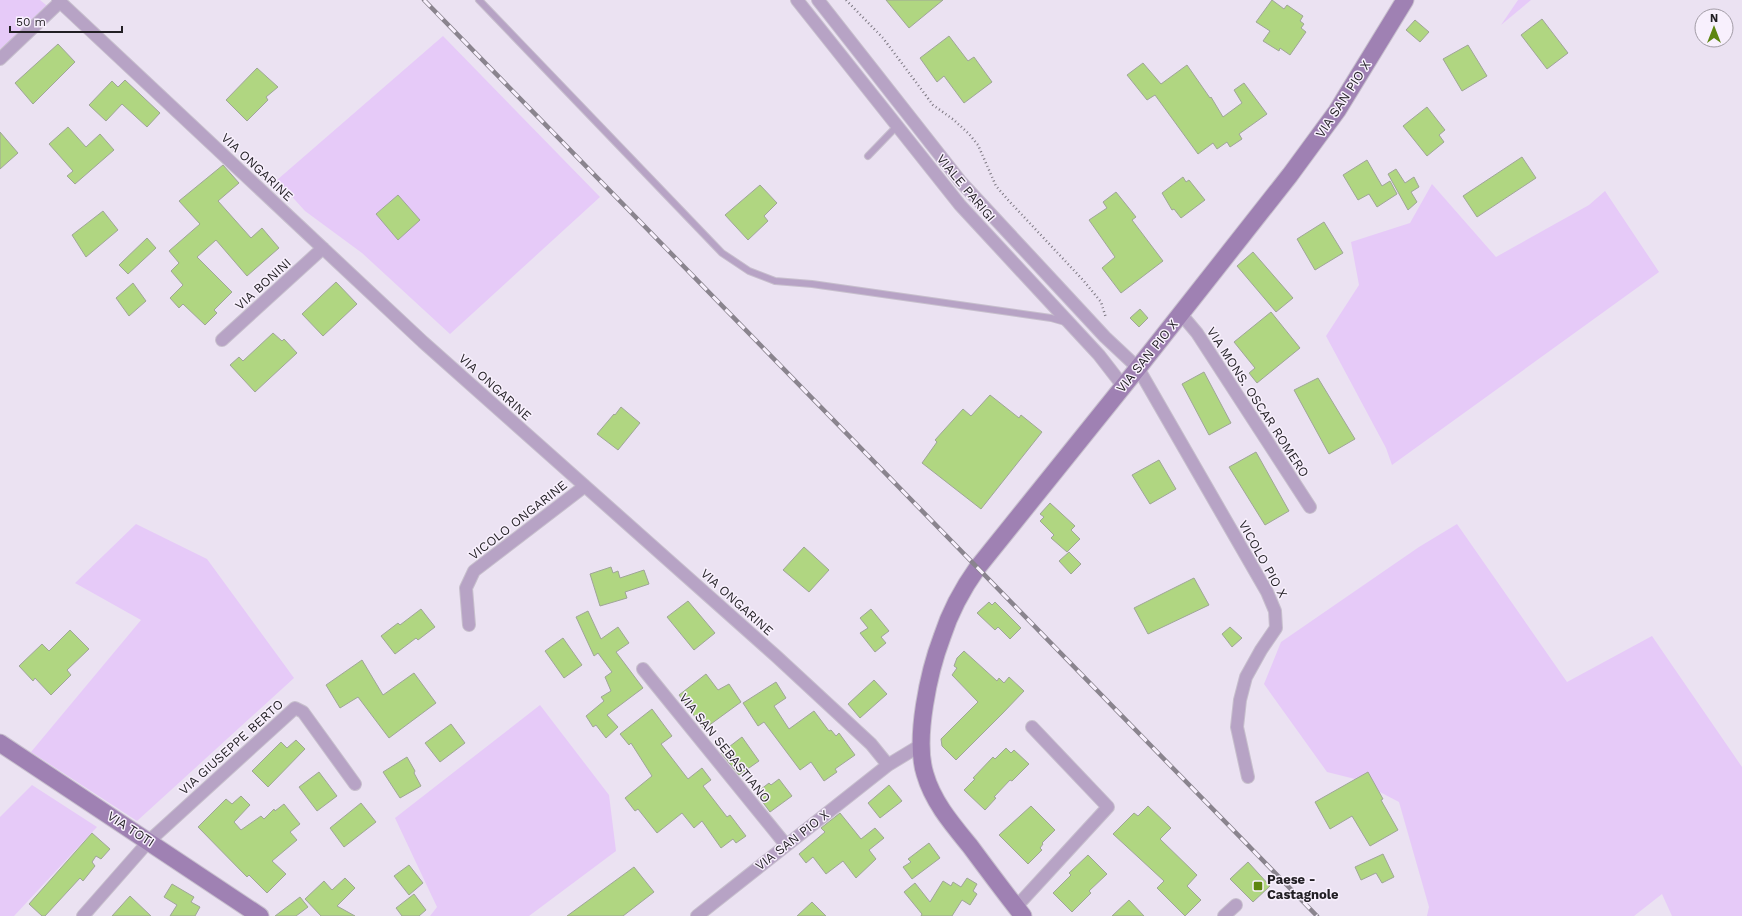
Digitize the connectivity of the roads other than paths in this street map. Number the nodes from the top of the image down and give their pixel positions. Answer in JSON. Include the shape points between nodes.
{"nodes":[{"id":1,"x":479,"y":0,"type":"edge"},
{"id":2,"x":797,"y":0,"type":"edge"},
{"id":3,"x":818,"y":0,"type":"edge"},
{"id":4,"x":1405,"y":0,"type":"edge"},
{"id":5,"x":59,"y":1,"type":"edge"},
{"id":6,"x":0,"y":59,"type":"edge"},
{"id":7,"x":898,"y":126,"type":"junction"},
{"id":8,"x":868,"y":156,"type":"dead end"},
{"id":9,"x":324,"y":248,"type":"junction"},
{"id":10,"x":1181,"y":314,"type":"junction"},
{"id":11,"x":1070,"y":324,"type":"junction"},
{"id":12,"x":222,"y":340,"type":"dead end"},
{"id":13,"x":1138,"y":368,"type":"junction"},
{"id":14,"x":1123,"y":386,"type":"junction"},
{"id":15,"x":585,"y":486,"type":"junction"},
{"id":16,"x":1310,"y":507,"type":"dead end"},
{"id":17,"x":469,"y":625,"type":"dead end"},
{"id":18,"x":643,"y":669,"type":"dead end"},
{"id":19,"x":1032,"y":727,"type":"dead end"},
{"id":20,"x":0,"y":743,"type":"edge"},
{"id":21,"x":921,"y":745,"type":"junction"},
{"id":22,"x":888,"y":765,"type":"junction"},
{"id":23,"x":1248,"y":777,"type":"dead end"},
{"id":24,"x":355,"y":784,"type":"dead end"},
{"id":25,"x":149,"y":841,"type":"junction"},
{"id":26,"x":786,"y":845,"type":"junction"},
{"id":27,"x":1236,"y":905,"type":"dead end"},
{"id":28,"x":1020,"y":911,"type":"edge"},
{"id":29,"x":83,"y":916,"type":"edge"},
{"id":30,"x":260,"y":916,"type":"edge"},
{"id":31,"x":697,"y":916,"type":"edge"},
{"id":32,"x":1224,"y":916,"type":"edge"}],
"edges":[{"from":1,"to":11,"type":"lane","via":[[722,254],[749,271],[775,281],[1051,318]]},
{"from":2,"to":7,"type":"street","name":"VIALE PARIGI"},
{"from":3,"to":13,"type":"street","name":"VIALE PARIGI","via":[[961,182]]},
{"from":4,"to":10,"type":"street","name":"VIA SAN PIO X","via":[[1337,111]]},
{"from":5,"to":6,"type":"street"},
{"from":5,"to":9,"type":"street","name":"VIA ONGARINE"},
{"from":7,"to":8,"type":"lane"},
{"from":7,"to":11,"type":"street","name":"VIALE PARIGI","via":[[960,205]]},
{"from":9,"to":12,"type":"street","name":"VIA BONINI"},
{"from":9,"to":15,"type":"street","name":"VIA ONGARINE","via":[[423,342]]},
{"from":10,"to":13,"type":"street","name":"VIA SAN PIO X"},
{"from":10,"to":16,"type":"street","name":"VIA MONS. OSCAR ROMERO","via":[[1197,333]]},
{"from":11,"to":14,"type":"street","name":"VIALE PARIGI"},
{"from":13,"to":14,"type":"street","name":"VIA SAN PIO X"},
{"from":13,"to":23,"type":"street","name":"VICOLO PIO X","via":[[1263,585],[1275,611],[1276,628],[1246,677],[1240,700],[1237,727]]},
{"from":14,"to":21,"type":"street","name":"VIA SAN PIO X","via":[[965,585],[942,637],[930,679]]},
{"from":15,"to":17,"type":"street","name":"VICOLO ONGARINE","via":[[474,571],[466,588]]},
{"from":15,"to":22,"type":"street","name":"VIA ONGARINE","via":[[776,656],[871,744]]},
{"from":18,"to":26,"type":"street","name":"VIA SAN SEBASTIANO"},
{"from":19,"to":28,"type":"street","via":[[1108,807]]},
{"from":20,"to":25,"type":"street","name":"VIA TOTI"},
{"from":21,"to":22,"type":"street"},
{"from":21,"to":28,"type":"street","name":"VIA SAN PIO X","via":[[925,774],[942,810]]},
{"from":22,"to":26,"type":"street","name":"VIA SAN PIO X"},
{"from":24,"to":25,"type":"street","name":"VIA GIUSEPPE BERTO","via":[[303,712],[295,708]]},
{"from":25,"to":29,"type":"street"},
{"from":25,"to":30,"type":"street","name":"VIA TOTI"},
{"from":26,"to":31,"type":"street","name":"VIA SAN PIO X"},
{"from":27,"to":32,"type":"street"}]}
